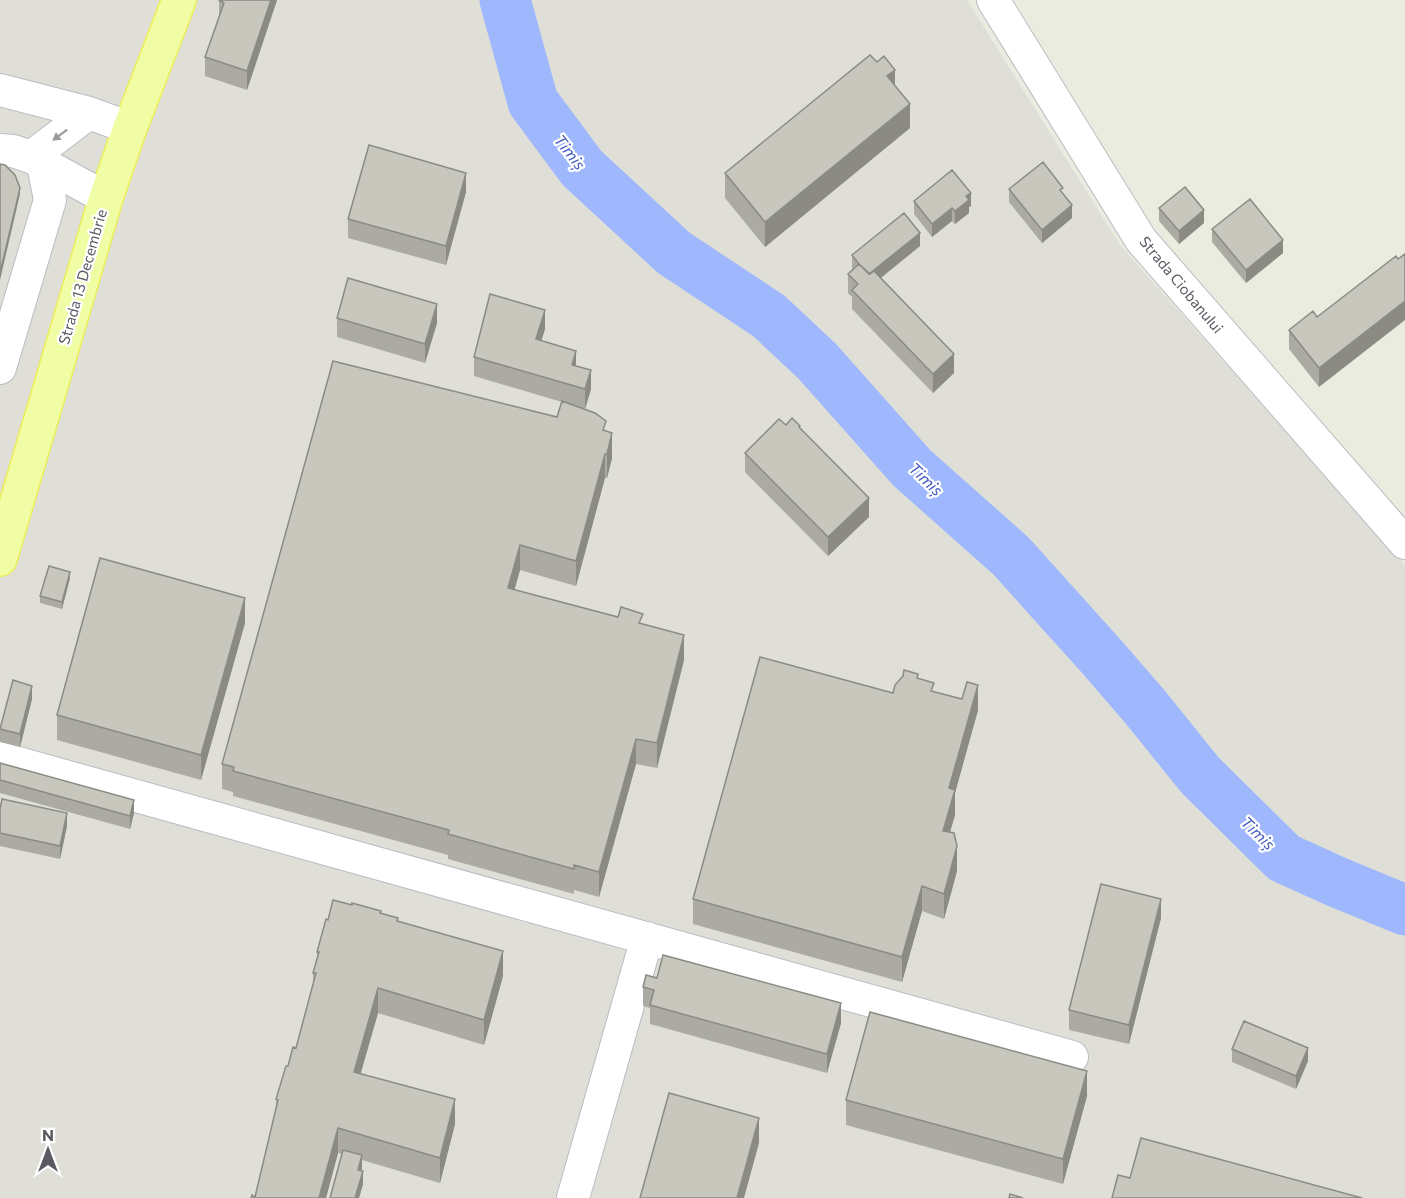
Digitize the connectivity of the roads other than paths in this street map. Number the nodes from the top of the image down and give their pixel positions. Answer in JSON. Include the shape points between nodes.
{"nodes":[{"id":1,"x":993,"y":0,"type":"edge"},
{"id":2,"x":171,"y":5,"type":"edge"},
{"id":3,"x":0,"y":90,"type":"edge"},
{"id":4,"x":89,"y":114,"type":"junction"},
{"id":5,"x":130,"y":128,"type":"junction"},
{"id":6,"x":0,"y":150,"type":"edge"},
{"id":7,"x":37,"y":161,"type":"junction"},
{"id":8,"x":106,"y":198,"type":"junction"},
{"id":9,"x":6,"y":321,"type":"edge"},
{"id":10,"x":1,"y":361,"type":"edge"},
{"id":11,"x":1405,"y":543,"type":"edge"},
{"id":12,"x":0,"y":555,"type":"edge"},
{"id":13,"x":0,"y":758,"type":"edge"},
{"id":14,"x":647,"y":938,"type":"junction"},
{"id":15,"x":1072,"y":1057,"type":"dead end"},
{"id":16,"x":573,"y":1198,"type":"edge"}],
"edges":[{"from":1,"to":11,"type":"street","name":"Strada Ciobanului","via":[[1141,240]]},
{"from":2,"to":5,"type":"main road","name":"Strada 13 Decembrie"},
{"from":3,"to":4,"type":"street"},
{"from":4,"to":5,"type":"street"},
{"from":4,"to":7,"type":"street","one_way":true},
{"from":5,"to":8,"type":"main road","name":"Strada 13 Decembrie"},
{"from":6,"to":7,"type":"street"},
{"from":7,"to":8,"type":"street"},
{"from":7,"to":9,"type":"street","via":[[50,200],[36,249]]},
{"from":8,"to":12,"type":"main road","name":"Strada 13 Decembrie"},
{"from":9,"to":10,"type":"street"},
{"from":13,"to":14,"type":"street"},
{"from":14,"to":15,"type":"street"},
{"from":14,"to":16,"type":"street"}]}
